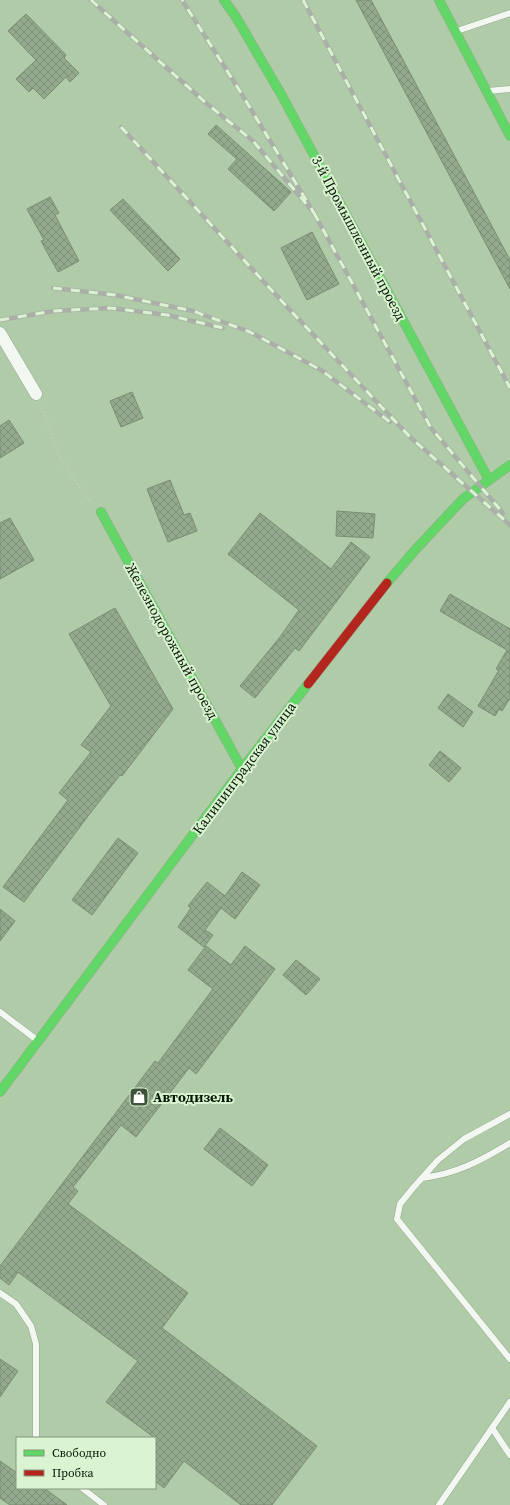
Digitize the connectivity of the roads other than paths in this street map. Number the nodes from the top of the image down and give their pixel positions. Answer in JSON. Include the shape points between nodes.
{"nodes":[{"id":1,"x":224,"y":0,"type":"edge"},
{"id":2,"x":439,"y":0,"type":"edge"},
{"id":3,"x":510,"y":13,"type":"edge"},
{"id":4,"x":456,"y":32,"type":"junction"},
{"id":5,"x":510,"y":89,"type":"edge"},
{"id":6,"x":487,"y":91,"type":"junction"},
{"id":7,"x":510,"y":136,"type":"edge"},
{"id":8,"x":0,"y":333,"type":"edge"},
{"id":9,"x":36,"y":394,"type":"road end"},
{"id":10,"x":510,"y":465,"type":"edge"},
{"id":11,"x":489,"y":480,"type":"junction"},
{"id":12,"x":101,"y":512,"type":"road end"},
{"id":13,"x":242,"y":769,"type":"junction"},
{"id":14,"x":0,"y":1012,"type":"edge"},
{"id":15,"x":38,"y":1041,"type":"junction"},
{"id":16,"x":0,"y":1092,"type":"edge"},
{"id":17,"x":510,"y":1114,"type":"edge"},
{"id":18,"x":510,"y":1143,"type":"edge"},
{"id":19,"x":422,"y":1178,"type":"junction"},
{"id":20,"x":0,"y":1293,"type":"edge"},
{"id":21,"x":510,"y":1359,"type":"edge"},
{"id":22,"x":510,"y":1402,"type":"edge"},
{"id":23,"x":492,"y":1428,"type":"junction"},
{"id":24,"x":36,"y":1437,"type":"edge"},
{"id":25,"x":510,"y":1455,"type":"edge"},
{"id":26,"x":83,"y":1489,"type":"edge"},
{"id":27,"x":104,"y":1505,"type":"edge"},
{"id":28,"x":439,"y":1505,"type":"edge"}],
"edges":[{"from":1,"to":11,"type":"street","name":"3-й Промышленный проезд","via":[[322,169]]},
{"from":2,"to":4,"type":"street"},
{"from":3,"to":4,"type":"lane"},
{"from":4,"to":6,"type":"street"},
{"from":5,"to":6,"type":"lane"},
{"from":6,"to":7,"type":"street"},
{"from":8,"to":9,"type":"street"},
{"from":10,"to":11,"type":"street","name":"Калининградская улица"},
{"from":11,"to":13,"type":"street","name":"Калининградская улица","via":[[463,499],[416,549],[366,608]]},
{"from":12,"to":13,"type":"street","name":"Железнодорожный проезд"},
{"from":13,"to":15,"type":"street","name":"Калининградская улица"},
{"from":14,"to":15,"type":"lane"},
{"from":15,"to":16,"type":"street","name":"Калининградская улица"},
{"from":17,"to":19,"type":"lane","via":[[464,1139],[438,1160]]},
{"from":18,"to":19,"type":"lane","via":[[486,1158],[458,1170]]},
{"from":19,"to":21,"type":"lane","via":[[400,1204],[398,1219]]},
{"from":20,"to":24,"type":"lane","via":[[16,1304],[31,1326],[36,1344]]},
{"from":22,"to":23,"type":"lane"},
{"from":23,"to":25,"type":"lane"},
{"from":23,"to":28,"type":"lane"},
{"from":26,"to":27,"type":"lane"}]}
